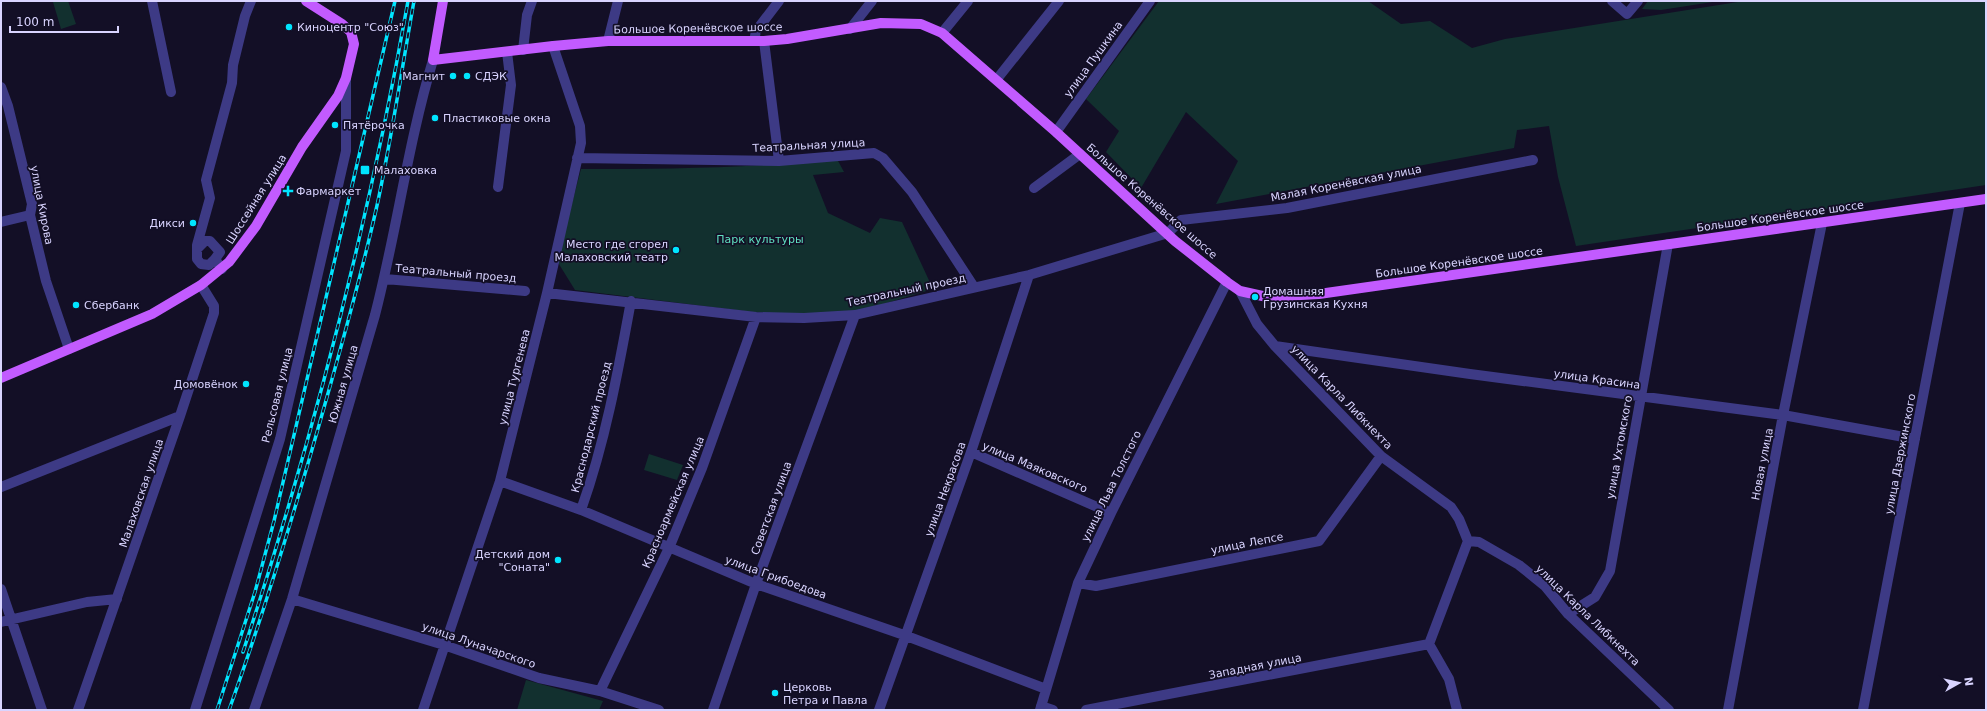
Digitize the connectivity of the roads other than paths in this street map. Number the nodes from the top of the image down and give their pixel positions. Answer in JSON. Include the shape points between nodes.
{"nodes":[{"id":1,"x":152,"y":1,"type":"edge"},
{"id":2,"x":251,"y":1,"type":"edge"},
{"id":3,"x":306,"y":1,"type":"edge"},
{"id":4,"x":443,"y":1,"type":"edge"},
{"id":5,"x":532,"y":1,"type":"edge"},
{"id":6,"x":618,"y":1,"type":"edge"},
{"id":7,"x":779,"y":1,"type":"edge"},
{"id":8,"x":872,"y":1,"type":"edge"},
{"id":9,"x":968,"y":1,"type":"edge"},
{"id":10,"x":1059,"y":1,"type":"edge"},
{"id":11,"x":1150,"y":1,"type":"edge"},
{"id":12,"x":1612,"y":1,"type":"edge"},
{"id":13,"x":1638,"y":1,"type":"edge"},
{"id":14,"x":850,"y":29,"type":"junction"},
{"id":15,"x":942,"y":32,"type":"junction"},
{"id":16,"x":608,"y":41,"type":"junction"},
{"id":17,"x":759,"y":41,"type":"junction"},
{"id":18,"x":553,"y":46,"type":"junction"},
{"id":19,"x":523,"y":50,"type":"junction"},
{"id":20,"x":507,"y":52,"type":"junction"},
{"id":21,"x":433,"y":60,"type":"junction"},
{"id":22,"x":346,"y":78,"type":"junction"},
{"id":23,"x":997,"y":79,"type":"junction"},
{"id":24,"x":1,"y":87,"type":"edge"},
{"id":25,"x":171,"y":92,"type":"dead end"},
{"id":26,"x":1056,"y":132,"type":"junction"},
{"id":27,"x":1080,"y":154,"type":"junction"},
{"id":28,"x":577,"y":158,"type":"junction"},
{"id":29,"x":1533,"y":160,"type":"dead end"},
{"id":30,"x":779,"y":161,"type":"junction"},
{"id":31,"x":498,"y":187,"type":"dead end"},
{"id":32,"x":1034,"y":188,"type":"dead end"},
{"id":33,"x":1986,"y":199,"type":"edge"},
{"id":34,"x":1960,"y":203,"type":"junction"},
{"id":35,"x":30,"y":215,"type":"junction"},
{"id":36,"x":1,"y":222,"type":"edge"},
{"id":37,"x":1822,"y":223,"type":"junction"},
{"id":38,"x":1168,"y":233,"type":"junction"},
{"id":39,"x":1668,"y":244,"type":"junction"},
{"id":40,"x":197,"y":249,"type":"junction"},
{"id":41,"x":215,"y":259,"type":"junction"},
{"id":42,"x":222,"y":269,"type":"junction"},
{"id":43,"x":1029,"y":275,"type":"junction"},
{"id":44,"x":385,"y":279,"type":"junction"},
{"id":45,"x":1227,"y":282,"type":"junction"},
{"id":46,"x":201,"y":285,"type":"junction"},
{"id":47,"x":974,"y":287,"type":"junction"},
{"id":48,"x":1240,"y":291,"type":"junction"},
{"id":49,"x":525,"y":292,"type":"dead end"},
{"id":50,"x":547,"y":293,"type":"junction"},
{"id":51,"x":631,"y":301,"type":"junction"},
{"id":52,"x":855,"y":315,"type":"junction"},
{"id":53,"x":756,"y":317,"type":"junction"},
{"id":54,"x":1275,"y":346,"type":"junction"},
{"id":55,"x":69,"y":349,"type":"junction"},
{"id":56,"x":1,"y":378,"type":"edge"},
{"id":57,"x":1639,"y":396,"type":"junction"},
{"id":58,"x":1783,"y":415,"type":"junction"},
{"id":59,"x":180,"y":416,"type":"junction"},
{"id":60,"x":1915,"y":439,"type":"junction"},
{"id":61,"x":971,"y":452,"type":"junction"},
{"id":62,"x":1381,"y":456,"type":"junction"},
{"id":63,"x":500,"y":481,"type":"junction"},
{"id":64,"x":1,"y":488,"type":"edge"},
{"id":65,"x":581,"y":510,"type":"junction"},
{"id":66,"x":1111,"y":512,"type":"junction"},
{"id":67,"x":1468,"y":541,"type":"junction"},
{"id":68,"x":669,"y":548,"type":"junction"},
{"id":69,"x":1078,"y":583,"type":"junction"},
{"id":70,"x":756,"y":584,"type":"junction"},
{"id":71,"x":1,"y":589,"type":"edge"},
{"id":72,"x":117,"y":599,"type":"junction"},
{"id":73,"x":292,"y":599,"type":"junction"},
{"id":74,"x":1568,"y":614,"type":"junction"},
{"id":75,"x":11,"y":619,"type":"junction"},
{"id":76,"x":1,"y":622,"type":"edge"},
{"id":77,"x":904,"y":635,"type":"junction"},
{"id":78,"x":1429,"y":644,"type":"junction"},
{"id":79,"x":444,"y":645,"type":"junction"},
{"id":80,"x":1046,"y":689,"type":"junction"},
{"id":81,"x":600,"y":690,"type":"junction"},
{"id":82,"x":1040,"y":708,"type":"edge"},
{"id":83,"x":42,"y":710,"type":"edge"},
{"id":84,"x":78,"y":710,"type":"edge"},
{"id":85,"x":195,"y":710,"type":"edge"},
{"id":86,"x":254,"y":710,"type":"edge"},
{"id":87,"x":423,"y":710,"type":"edge"},
{"id":88,"x":659,"y":710,"type":"edge"},
{"id":89,"x":712,"y":710,"type":"edge"},
{"id":90,"x":879,"y":710,"type":"edge"},
{"id":91,"x":1053,"y":710,"type":"edge"},
{"id":92,"x":1086,"y":710,"type":"edge"},
{"id":93,"x":1457,"y":710,"type":"edge"},
{"id":94,"x":1669,"y":710,"type":"edge"},
{"id":95,"x":1728,"y":710,"type":"edge"},
{"id":96,"x":1862,"y":710,"type":"edge"}],
"edges":[{"from":1,"to":25,"type":"street"},
{"from":2,"to":40,"type":"street","via":[[245,16],[233,65],[232,83],[206,180],[210,198]]},
{"from":3,"to":22,"type":"main road","name":"Шоссейная улица","via":[[351,32],[354,44]]},
{"from":4,"to":21,"type":"main road"},
{"from":5,"to":19,"type":"street","via":[[527,15]]},
{"from":6,"to":16,"type":"street"},
{"from":7,"to":17,"type":"street","via":[[756,31]]},
{"from":8,"to":14,"type":"street"},
{"from":9,"to":15,"type":"street"},
{"from":10,"to":23,"type":"street"},
{"from":11,"to":26,"type":"street","name":"улица Пушкина"},
{"from":12,"to":13,"type":"street","via":[[1627,14]]},
{"from":14,"to":15,"type":"main road","name":"Большое Коренёвское шоссе","via":[[881,23],[910,23],[921,24]]},
{"from":14,"to":17,"type":"main road","name":"Большое Коренёвское шоссе"},
{"from":15,"to":23,"type":"main road","name":"Большое Коренёвское шоссе"},
{"from":16,"to":17,"type":"main road","name":"Большое Коренёвское шоссе"},
{"from":16,"to":18,"type":"main road","name":"Большое Коренёвское шоссе"},
{"from":17,"to":30,"type":"street"},
{"from":18,"to":19,"type":"main road","name":"Большое Коренёвское шоссе"},
{"from":18,"to":28,"type":"street","name":"улица Тургенева","via":[[580,126],[581,143]]},
{"from":19,"to":20,"type":"main road","name":"Большое Коренёвское шоссе"},
{"from":20,"to":21,"type":"main road","name":"Большое Коренёвское шоссе"},
{"from":20,"to":31,"type":"street","via":[[511,85]]},
{"from":21,"to":44,"type":"street","name":"Южная улица","via":[[422,96]]},
{"from":22,"to":42,"type":"main road","name":"Шоссейная улица","via":[[338,96],[302,147],[256,226]]},
{"from":22,"to":85,"type":"street","name":"Рельсовая улица","via":[[346,151],[281,432]]},
{"from":23,"to":26,"type":"main road","name":"Большое Коренёвское шоссе"},
{"from":24,"to":35,"type":"street","name":"улица Кирова","via":[[32,204]]},
{"from":26,"to":27,"type":"main road","name":"Большое Коренёвское шоссе"},
{"from":27,"to":32,"type":"street"},
{"from":27,"to":38,"type":"main road","name":"Большое Коренёвское шоссе"},
{"from":28,"to":30,"type":"street","name":"Театральная улица"},
{"from":28,"to":50,"type":"street","name":"улица Тургенева"},
{"from":29,"to":38,"type":"street","name":"Малая Коренёвская улица","via":[[1287,208],[1181,220]]},
{"from":30,"to":47,"type":"street","name":"Театральная улица","via":[[874,153],[883,158],[912,192]]},
{"from":33,"to":34,"type":"main road","name":"Большое Коренёвское шоссе"},
{"from":34,"to":37,"type":"main road","name":"Большое Коренёвское шоссе"},
{"from":34,"to":60,"type":"street","name":"улица Дзержинского"},
{"from":35,"to":36,"type":"street"},
{"from":35,"to":55,"type":"street","name":"улица Кирова","via":[[46,281]]},
{"from":37,"to":39,"type":"main road","name":"Большое Коренёвское шоссе"},
{"from":37,"to":58,"type":"street","name":"Новая улица"},
{"from":38,"to":43,"type":"street","name":"Театральный проезд"},
{"from":38,"to":45,"type":"main road","name":"Большое Коренёвское шоссе"},
{"from":39,"to":48,"type":"main road","name":"Большое Коренёвское шоссе","via":[[1319,294],[1278,298]]},
{"from":39,"to":57,"type":"street","name":"улица Ухтомского"},
{"from":40,"to":41,"type":"street","via":[[197,259],[201,264],[209,265]]},
{"from":40,"to":41,"type":"street","via":[[205,241],[210,241],[220,252]]},
{"from":41,"to":42,"type":"street"},
{"from":42,"to":46,"type":"main road","name":"Шоссейная улица"},
{"from":43,"to":47,"type":"street","name":"Театральный проезд"},
{"from":43,"to":61,"type":"street","name":"улица Некрасова"},
{"from":44,"to":49,"type":"street","name":"Театральный проезд"},
{"from":44,"to":73,"type":"street","name":"Южная улица"},
{"from":45,"to":48,"type":"main road","name":"Большое Коренёвское шоссе"},
{"from":45,"to":66,"type":"street","name":"улица Льва Толстого"},
{"from":46,"to":55,"type":"main road","name":"Шоссейная улица","via":[[152,314]]},
{"from":46,"to":59,"type":"street","name":"Малаховская улица","via":[[214,306],[214,313]]},
{"from":47,"to":52,"type":"street","name":"Театральный проезд"},
{"from":48,"to":54,"type":"street","name":"улица Карла Либкнехта","via":[[1258,324]]},
{"from":50,"to":51,"type":"street","name":"Театральный проезд"},
{"from":50,"to":63,"type":"street","name":"улица Тургенева"},
{"from":51,"to":53,"type":"street","name":"Театральный проезд"},
{"from":51,"to":65,"type":"street","name":"Краснодарский проезд","via":[[614,393],[593,479]]},
{"from":52,"to":53,"type":"street","name":"Театральный проезд"},
{"from":52,"to":70,"type":"street","name":"Советская улица"},
{"from":53,"to":68,"type":"street","name":"Красноармейская улица","via":[[702,468]]},
{"from":54,"to":57,"type":"street","name":"улица Красина"},
{"from":54,"to":62,"type":"street","name":"улица Карла Либкнехта"},
{"from":55,"to":56,"type":"main road","name":"Шоссейная улица"},
{"from":57,"to":58,"type":"street","name":"улица Красина"},
{"from":57,"to":74,"type":"street","name":"улица Ухтомского","via":[[1610,571],[1595,597]]},
{"from":58,"to":60,"type":"street","name":"улица Красина"},
{"from":58,"to":95,"type":"street","name":"Новая улица"},
{"from":59,"to":64,"type":"street"},
{"from":59,"to":72,"type":"street","name":"Малаховская улица"},
{"from":60,"to":96,"type":"street","name":"улица Дзержинского"},
{"from":61,"to":66,"type":"street","name":"улица Маяковского"},
{"from":61,"to":77,"type":"street","name":"улица Некрасова"},
{"from":62,"to":67,"type":"street","name":"улица Карла Либкнехта","via":[[1451,508],[1459,519]]},
{"from":62,"to":69,"type":"street","name":"улица Лепсе","via":[[1319,540],[1096,586]]},
{"from":63,"to":65,"type":"street","name":"улица Грибоедова"},
{"from":63,"to":79,"type":"street","name":"улица Тургенева"},
{"from":65,"to":68,"type":"street","name":"улица Грибоедова"},
{"from":66,"to":69,"type":"street","name":"улица Льва Толстого"},
{"from":67,"to":74,"type":"street","name":"улица Карла Либкнехта","via":[[1479,542],[1519,566],[1545,586]]},
{"from":67,"to":78,"type":"street"},
{"from":68,"to":70,"type":"street","name":"улица Грибоедова"},
{"from":68,"to":81,"type":"street","name":"Красноармейская улица"},
{"from":69,"to":80,"type":"street","name":"улица Льва Толстого"},
{"from":70,"to":77,"type":"street","name":"улица Грибоедова"},
{"from":70,"to":89,"type":"street","name":"Советская улица"},
{"from":71,"to":75,"type":"street"},
{"from":72,"to":75,"type":"street","via":[[87,602]]},
{"from":72,"to":84,"type":"street","name":"Малаховская улица"},
{"from":73,"to":79,"type":"street","name":"улица Луначарского"},
{"from":73,"to":86,"type":"street","name":"Южная улица"},
{"from":74,"to":94,"type":"street","name":"улица Карла Либкнехта"},
{"from":75,"to":76,"type":"street"},
{"from":75,"to":83,"type":"street"},
{"from":77,"to":80,"type":"street","name":"улица Грибоедова"},
{"from":77,"to":90,"type":"street","name":"улица Некрасова"},
{"from":78,"to":92,"type":"street","name":"Западная улица"},
{"from":78,"to":93,"type":"street","via":[[1449,679]]},
{"from":79,"to":81,"type":"street","name":"улица Луначарского","via":[[539,678]]},
{"from":79,"to":87,"type":"street","name":"улица Тургенева"},
{"from":80,"to":82,"type":"street","name":"улица Льва Толстого"},
{"from":81,"to":88,"type":"street","name":"улица Луначарского"},
{"from":82,"to":91,"type":"street"}]}
